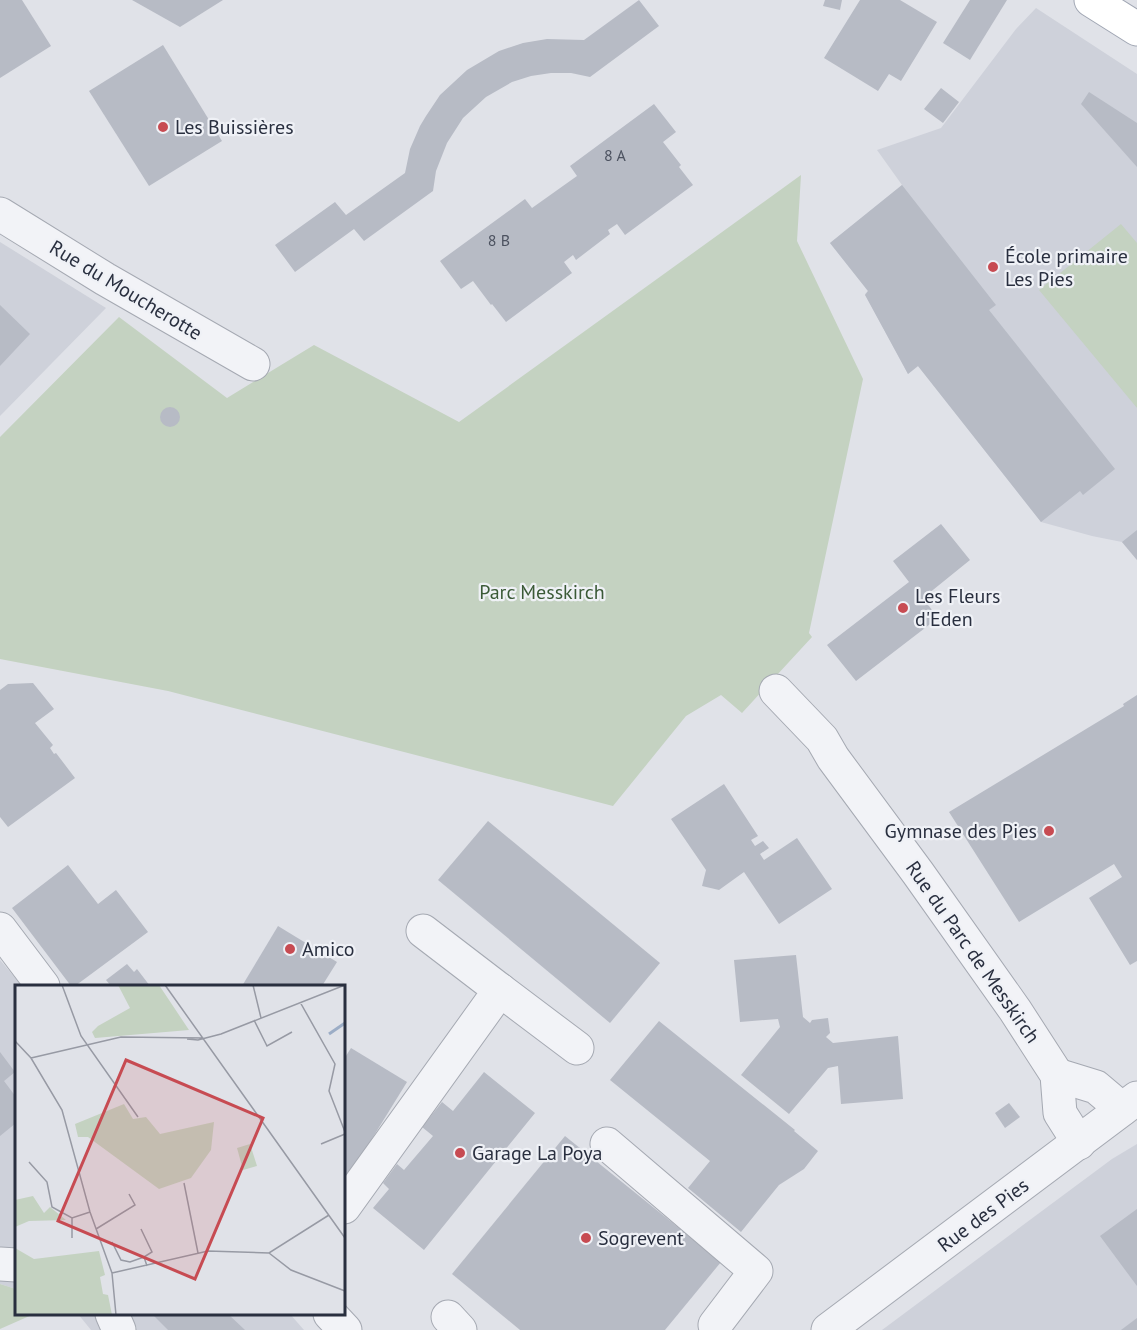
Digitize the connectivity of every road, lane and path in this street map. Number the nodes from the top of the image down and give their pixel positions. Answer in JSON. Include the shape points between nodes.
{"nodes":[{"id":1,"x":1091,"y":0,"type":"edge"},
{"id":2,"x":1137,"y":28,"type":"edge"},
{"id":3,"x":0,"y":214,"type":"edge"},
{"id":4,"x":253,"y":364,"type":"dead end"},
{"id":5,"x":776,"y":691,"type":"dead end"},
{"id":6,"x":0,"y":929,"type":"edge"},
{"id":7,"x":423,"y":931,"type":"dead end"},
{"id":8,"x":42,"y":985,"type":"edge"},
{"id":9,"x":500,"y":990,"type":"junction"},
{"id":10,"x":577,"y":1048,"type":"dead end"},
{"id":11,"x":1057,"y":1075,"type":"junction"},
{"id":12,"x":1130,"y":1104,"type":"edge"},
{"id":13,"x":1079,"y":1143,"type":"junction"},
{"id":14,"x":607,"y":1144,"type":"dead end"},
{"id":15,"x":345,"y":1206,"type":"edge"},
{"id":16,"x":0,"y":1264,"type":"edge"},
{"id":17,"x":15,"y":1265,"type":"edge"},
{"id":18,"x":112,"y":1315,"type":"edge"},
{"id":19,"x":331,"y":1315,"type":"edge"},
{"id":20,"x":715,"y":1328,"type":"edge"},
{"id":21,"x":119,"y":1330,"type":"edge"},
{"id":22,"x":345,"y":1330,"type":"edge"},
{"id":23,"x":828,"y":1330,"type":"edge"}],
"edges":[{"from":1,"to":2,"type":"main road"},
{"from":3,"to":4,"type":"street","name":"Rue du Moucherotte"},
{"from":5,"to":11,"type":"street","name":"Rue du Parc de Messkirch","via":[[822,739]]},
{"from":6,"to":8,"type":"street"},
{"from":7,"to":9,"type":"street"},
{"from":9,"to":10,"type":"street"},
{"from":9,"to":15,"type":"street"},
{"from":11,"to":12,"type":"street","via":[[1096,1086]]},
{"from":11,"to":13,"type":"street","name":"Rue du Parc de Messkirch","via":[[1060,1113]]},
{"from":12,"to":13,"type":"street","name":"Rue des Pies"},
{"from":13,"to":23,"type":"street","name":"Rue des Pies"},
{"from":14,"to":20,"type":"street","via":[[756,1271]]},
{"from":16,"to":17,"type":"street"},
{"from":18,"to":21,"type":"street"},
{"from":19,"to":22,"type":"street"}]}
